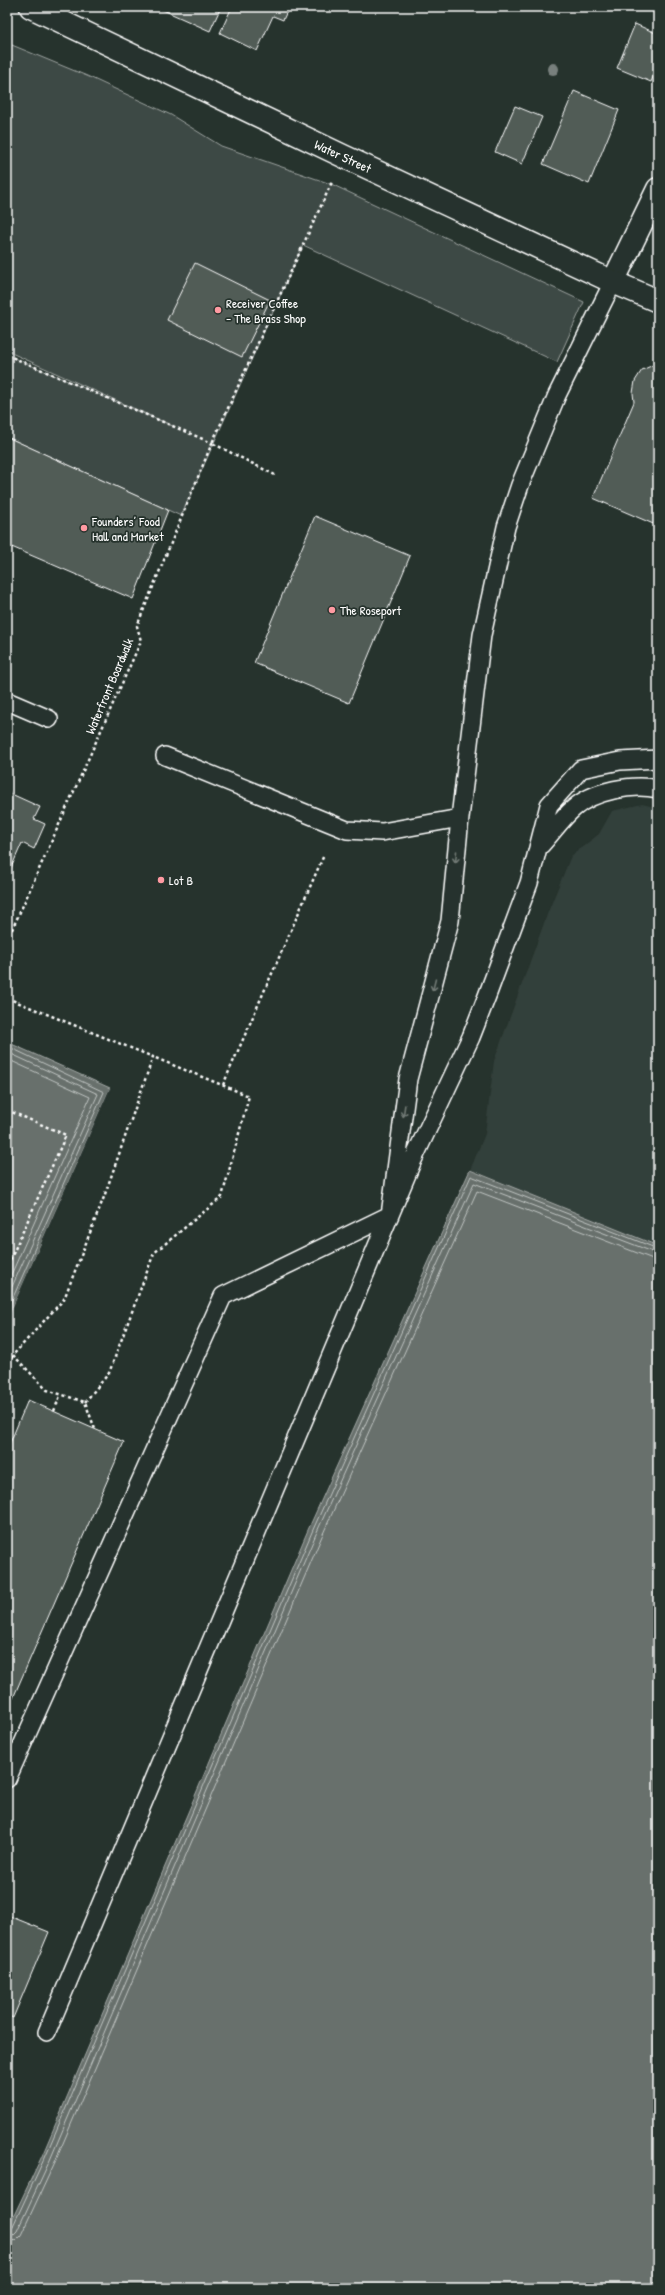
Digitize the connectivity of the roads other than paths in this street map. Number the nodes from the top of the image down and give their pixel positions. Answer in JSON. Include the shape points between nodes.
{"nodes":[{"id":1,"x":31,"y":7,"type":"edge"},
{"id":2,"x":658,"y":189,"type":"edge"},
{"id":3,"x":613,"y":282,"type":"junction"},
{"id":4,"x":658,"y":301,"type":"edge"},
{"id":5,"x":7,"y":702,"type":"edge"},
{"id":6,"x":49,"y":719,"type":"dead end"},
{"id":7,"x":165,"y":756,"type":"dead end"},
{"id":8,"x":658,"y":759,"type":"edge"},
{"id":9,"x":658,"y":788,"type":"edge"},
{"id":10,"x":460,"y":818,"type":"junction"},
{"id":11,"x":538,"y":848,"type":"junction"},
{"id":12,"x":390,"y":1215,"type":"junction"},
{"id":13,"x":7,"y":1779,"type":"edge"},
{"id":14,"x":47,"y":2032,"type":"dead end"}],
"edges":[{"from":1,"to":3,"type":"street","name":"Water Street"},
{"from":2,"to":3,"type":"street"},
{"from":3,"to":4,"type":"street","name":"Water Street"},
{"from":3,"to":10,"type":"lane","via":[[557,394],[506,527],[482,635]]},
{"from":5,"to":6,"type":"lane"},
{"from":7,"to":10,"type":"lane","via":[[347,830],[382,832]]},
{"from":8,"to":11,"type":"lane","via":[[620,761],[581,769],[549,805]]},
{"from":9,"to":11,"type":"lane","via":[[608,790],[574,807]]},
{"from":10,"to":12,"type":"lane","one_way":true,"via":[[450,921],[408,1079]]},
{"from":11,"to":12,"type":"lane","via":[[529,883],[471,1037]]},
{"from":12,"to":13,"type":"lane","via":[[223,1296]]},
{"from":12,"to":14,"type":"lane"}]}
